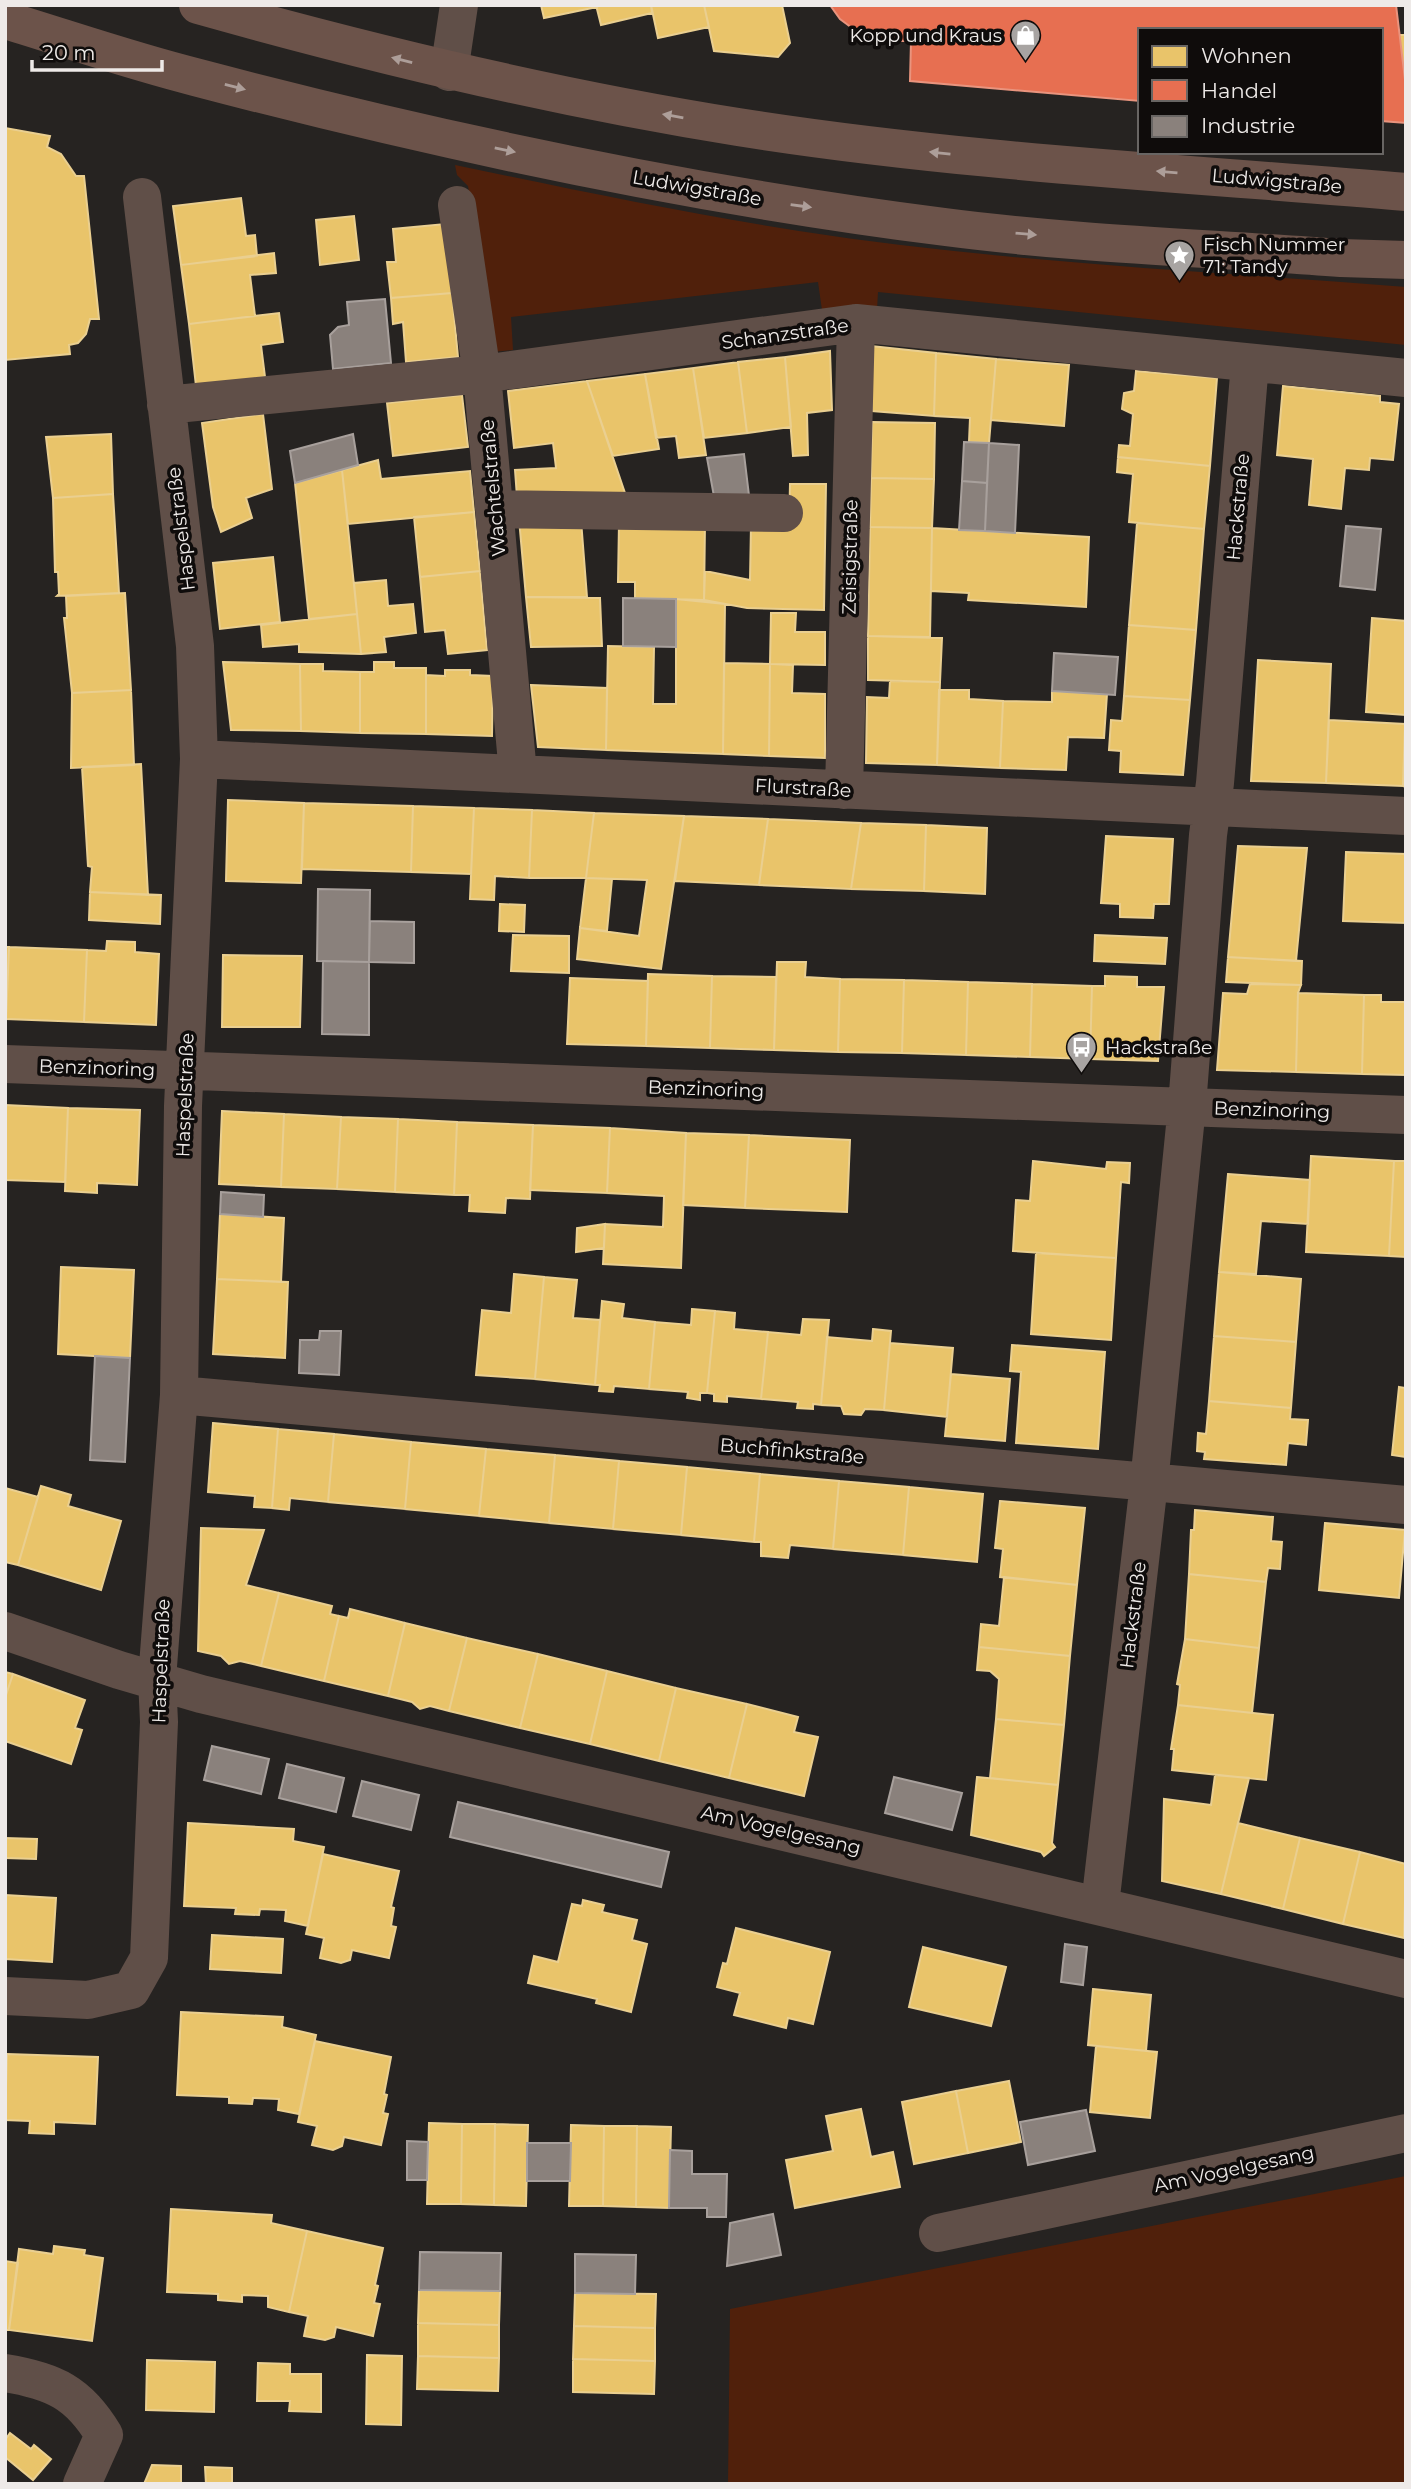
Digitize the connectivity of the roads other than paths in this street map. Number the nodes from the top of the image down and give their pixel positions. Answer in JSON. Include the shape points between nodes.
{"nodes":[{"id":1,"x":198,"y":5,"type":"edge"},
{"id":2,"x":460,"y":5,"type":"edge"},
{"id":3,"x":5,"y":20,"type":"edge"},
{"id":4,"x":449,"y":72,"type":"junction"},
{"id":5,"x":1406,"y":192,"type":"edge"},
{"id":6,"x":142,"y":197,"type":"dead end"},
{"id":7,"x":457,"y":205,"type":"dead end"},
{"id":8,"x":1406,"y":260,"type":"edge"},
{"id":9,"x":856,"y":323,"type":"junction"},
{"id":10,"x":1250,"y":363,"type":"junction"},
{"id":11,"x":482,"y":374,"type":"junction"},
{"id":12,"x":1406,"y":378,"type":"edge"},
{"id":13,"x":166,"y":405,"type":"junction"},
{"id":14,"x":495,"y":509,"type":"junction"},
{"id":15,"x":784,"y":513,"type":"dead end"},
{"id":16,"x":200,"y":759,"type":"junction"},
{"id":17,"x":518,"y":774,"type":"junction"},
{"id":18,"x":844,"y":790,"type":"junction"},
{"id":19,"x":1213,"y":807,"type":"junction"},
{"id":20,"x":1406,"y":816,"type":"edge"},
{"id":21,"x":5,"y":1064,"type":"edge"},
{"id":22,"x":186,"y":1071,"type":"junction"},
{"id":23,"x":1187,"y":1106,"type":"junction"},
{"id":24,"x":1406,"y":1115,"type":"edge"},
{"id":25,"x":179,"y":1395,"type":"junction"},
{"id":26,"x":1149,"y":1483,"type":"junction"},
{"id":27,"x":1406,"y":1505,"type":"edge"},
{"id":28,"x":5,"y":1631,"type":"edge"},
{"id":29,"x":157,"y":1679,"type":"junction"},
{"id":30,"x":1100,"y":1905,"type":"junction"},
{"id":31,"x":1406,"y":1979,"type":"edge"},
{"id":32,"x":5,"y":1996,"type":"edge"},
{"id":33,"x":1406,"y":2133,"type":"edge"},
{"id":34,"x":938,"y":2233,"type":"dead end"},
{"id":35,"x":5,"y":2373,"type":"edge"},
{"id":36,"x":82,"y":2484,"type":"edge"}],
"edges":[{"from":4,"to":1,"type":"main road","name":"Ludwigstraße","one_way":true},
{"from":2,"to":4,"type":"street"},
{"from":3,"to":8,"type":"main road","name":"Ludwigstraße","one_way":true,"via":[[193,77],[438,136],[762,200],[949,227]]},
{"from":5,"to":4,"type":"main road","name":"Ludwigstraße","one_way":true,"via":[[943,154],[740,127]]},
{"from":6,"to":13,"type":"street","name":"Haspelstraße"},
{"from":7,"to":11,"type":"street","name":"Wachtelstraße"},
{"from":9,"to":10,"type":"street","name":"Schanzstraße"},
{"from":9,"to":11,"type":"street","name":"Schanzstraße"},
{"from":9,"to":18,"type":"street","name":"Zeisigstraße"},
{"from":10,"to":12,"type":"street","name":"Schanzstraße"},
{"from":10,"to":19,"type":"street","name":"Hackstraße"},
{"from":11,"to":13,"type":"street","name":"Schanzstraße"},
{"from":11,"to":14,"type":"street","name":"Wachtelstraße"},
{"from":13,"to":16,"type":"street","name":"Haspelstraße","via":[[195,646]]},
{"from":14,"to":15,"type":"street"},
{"from":14,"to":17,"type":"street","name":"Wachtelstraße"},
{"from":16,"to":17,"type":"street","name":"Flurstraße"},
{"from":16,"to":22,"type":"street","name":"Haspelstraße"},
{"from":17,"to":18,"type":"street","name":"Flurstraße"},
{"from":18,"to":19,"type":"street","name":"Flurstraße"},
{"from":19,"to":20,"type":"street","name":"Flurstraße"},
{"from":19,"to":23,"type":"street","name":"Hackstraße"},
{"from":21,"to":22,"type":"street","name":"Benzinoring"},
{"from":22,"to":23,"type":"street","name":"Benzinoring"},
{"from":22,"to":25,"type":"street","name":"Haspelstraße"},
{"from":23,"to":24,"type":"street","name":"Benzinoring"},
{"from":23,"to":26,"type":"street","name":"Hackstraße"},
{"from":25,"to":26,"type":"street","name":"Buchfinkstraße"},
{"from":25,"to":29,"type":"street","name":"Haspelstraße"},
{"from":26,"to":27,"type":"street","name":"Buchfinkstraße"},
{"from":26,"to":30,"type":"street","name":"Hackstraße"},
{"from":28,"to":29,"type":"street","name":"Am Vogelgesang"},
{"from":29,"to":30,"type":"street","name":"Am Vogelgesang","via":[[201,1694]]},
{"from":29,"to":32,"type":"street","name":"Haspelstraße","via":[[149,1958],[131,1990],[88,2000]]},
{"from":30,"to":31,"type":"street","name":"Am Vogelgesang"},
{"from":33,"to":34,"type":"street","name":"Am Vogelgesang"},
{"from":35,"to":36,"type":"street","via":[[69,2392],[89,2410],[104,2435]]}]}
